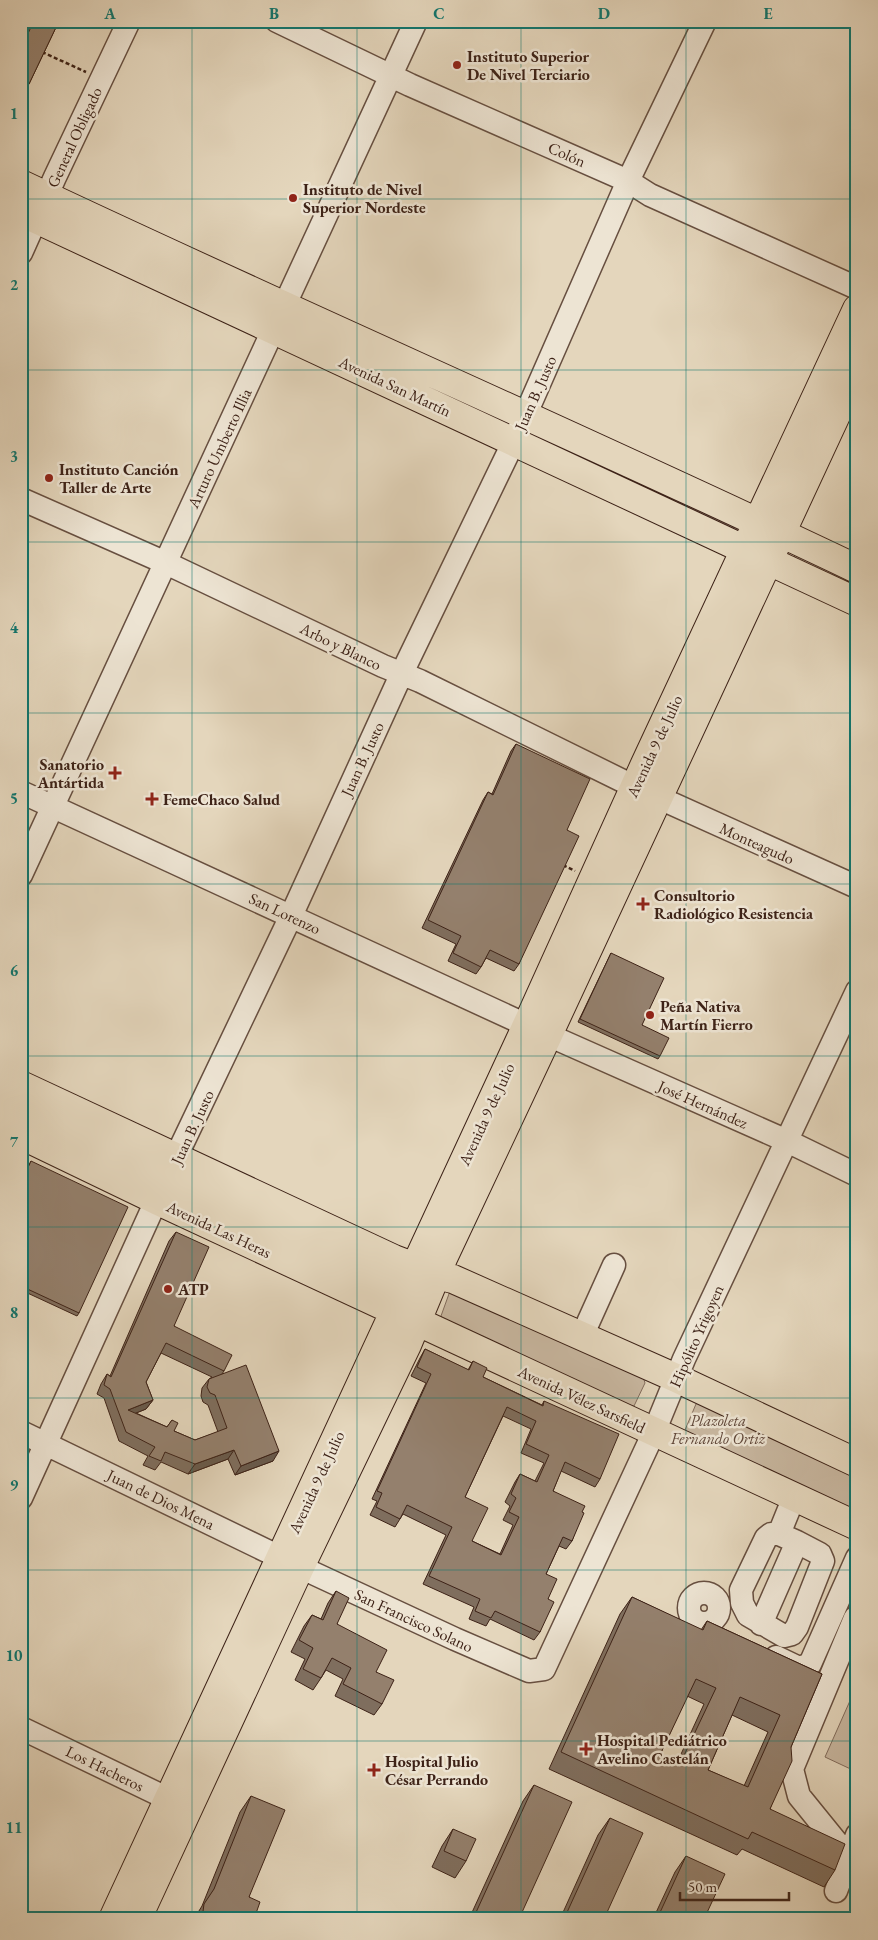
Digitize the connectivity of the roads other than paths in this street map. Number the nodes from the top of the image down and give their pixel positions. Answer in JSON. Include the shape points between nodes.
{"nodes":[{"id":1,"x":129,"y":21,"type":"edge"},
{"id":2,"x":277,"y":21,"type":"edge"},
{"id":3,"x":416,"y":21,"type":"edge"},
{"id":4,"x":704,"y":21,"type":"edge"},
{"id":5,"x":390,"y":75,"type":"junction"},
{"id":6,"x":628,"y":181,"type":"junction"},
{"id":7,"x":21,"y":184,"type":"edge"},
{"id":8,"x":35,"y":209,"type":"edge"},
{"id":9,"x":21,"y":253,"type":"edge"},
{"id":10,"x":857,"y":288,"type":"edge"},
{"id":11,"x":857,"y":309,"type":"edge"},
{"id":12,"x":280,"y":318,"type":"junction"},
{"id":13,"x":857,"y":370,"type":"edge"},
{"id":14,"x":525,"y":415,"type":"junction"},
{"id":15,"x":514,"y":441,"type":"junction"},
{"id":16,"x":21,"y":499,"type":"edge"},
{"id":17,"x":770,"y":528,"type":"junction"},
{"id":18,"x":757,"y":555,"type":"junction"},
{"id":19,"x":166,"y":563,"type":"junction"},
{"id":20,"x":857,"y":569,"type":"edge"},
{"id":21,"x":857,"y":602,"type":"edge"},
{"id":22,"x":401,"y":675,"type":"junction"},
{"id":23,"x":21,"y":792,"type":"edge"},
{"id":24,"x":646,"y":793,"type":"junction"},
{"id":25,"x":53,"y":807,"type":"junction"},
{"id":26,"x":21,"y":875,"type":"edge"},
{"id":27,"x":857,"y":887,"type":"edge"},
{"id":28,"x":291,"y":916,"type":"junction"},
{"id":29,"x":857,"y":991,"type":"edge"},
{"id":30,"x":538,"y":1030,"type":"junction"},
{"id":31,"x":21,"y":1085,"type":"edge"},
{"id":32,"x":21,"y":1109,"type":"edge"},
{"id":33,"x":21,"y":1135,"type":"edge"},
{"id":34,"x":787,"y":1141,"type":"junction"},
{"id":35,"x":857,"y":1175,"type":"edge"},
{"id":36,"x":167,"y":1179,"type":"junction"},
{"id":37,"x":614,"y":1265,"type":"dead end"},
{"id":38,"x":413,"y":1292,"type":"junction"},
{"id":39,"x":582,"y":1336,"type":"junction"},
{"id":40,"x":676,"y":1378,"type":"junction"},
{"id":41,"x":21,"y":1432,"type":"edge"},
{"id":42,"x":654,"y":1432,"type":"junction"},
{"id":43,"x":48,"y":1443,"type":"junction"},
{"id":44,"x":857,"y":1463,"type":"edge"},
{"id":45,"x":794,"y":1497,"type":"junction"},
{"id":46,"x":21,"y":1498,"type":"edge"},
{"id":47,"x":857,"y":1526,"type":"edge"},
{"id":48,"x":788,"y":1538,"type":"junction"},
{"id":49,"x":857,"y":1558,"type":"edge"},
{"id":50,"x":290,"y":1562,"type":"junction"},
{"id":51,"x":855,"y":1618,"type":"dead end"},
{"id":52,"x":761,"y":1624,"type":"junction"},
{"id":53,"x":758,"y":1649,"type":"edge"},
{"id":54,"x":810,"y":1664,"type":"junction"},
{"id":55,"x":529,"y":1671,"type":"joint"},
{"id":56,"x":832,"y":1674,"type":"junction"},
{"id":57,"x":21,"y":1728,"type":"edge"},
{"id":58,"x":179,"y":1804,"type":"junction"},
{"id":59,"x":853,"y":1845,"type":"edge"},
{"id":60,"x":836,"y":1891,"type":"edge"},
{"id":61,"x":113,"y":1919,"type":"edge"},
{"id":62,"x":137,"y":1919,"type":"edge"}],
"edges":[{"from":1,"to":8,"type":"street","name":"General Obligado"},
{"from":2,"to":5,"type":"street","name":"Colón"},
{"from":3,"to":5,"type":"street","name":"Arturo Umberto Illia"},
{"from":4,"to":6,"type":"street","name":"Juan B. Justo"},
{"from":5,"to":6,"type":"street","name":"Colón"},
{"from":5,"to":12,"type":"street","name":"Arturo Umberto Illia"},
{"from":6,"to":10,"type":"street","name":"Colón","via":[[650,195]]},
{"from":6,"to":14,"type":"street","name":"Juan B. Justo"},
{"from":7,"to":8,"type":"main road","name":"Avenida San Martín"},
{"from":8,"to":9,"type":"street","name":"General Obligado"},
{"from":8,"to":12,"type":"main road","name":"Avenida San Martín"},
{"from":11,"to":17,"type":"main road","name":"Avenida 9 de Julio"},
{"from":12,"to":14,"type":"main road","name":"Avenida San Martín"},
{"from":12,"to":15,"type":"main road","name":"Avenida San Martín"},
{"from":12,"to":19,"type":"street","name":"Arturo Umberto Illia"},
{"from":13,"to":17,"type":"main road","name":"Avenida 9 de Julio"},
{"from":14,"to":15,"type":"street","name":"Juan B. Justo"},
{"from":14,"to":17,"type":"main road","name":"Avenida San Martín"},
{"from":15,"to":18,"type":"main road","name":"Avenida San Martín"},
{"from":15,"to":22,"type":"street","name":"Juan B. Justo"},
{"from":16,"to":19,"type":"street","name":"Arbo y Blanco"},
{"from":17,"to":18,"type":"main road","name":"Avenida 9 de Julio"},
{"from":17,"to":20,"type":"main road","name":"Avenida San Martín"},
{"from":18,"to":21,"type":"main road","name":"Avenida San Martín"},
{"from":18,"to":24,"type":"main road","name":"Avenida 9 de Julio"},
{"from":19,"to":22,"type":"street","name":"Arbo y Blanco"},
{"from":19,"to":25,"type":"street","name":"Arturo Umberto Illia"},
{"from":22,"to":24,"type":"street","name":"Arbo y Blanco","via":[[420,681]]},
{"from":22,"to":28,"type":"street","name":"Juan B. Justo"},
{"from":23,"to":25,"type":"street","name":"San Lorenzo"},
{"from":24,"to":27,"type":"street","name":"Monteagudo"},
{"from":24,"to":30,"type":"main road","name":"Avenida 9 de Julio"},
{"from":25,"to":26,"type":"street","name":"Arturo Umberto Illia"},
{"from":25,"to":28,"type":"street","name":"San Lorenzo"},
{"from":28,"to":30,"type":"street","name":"San Lorenzo"},
{"from":28,"to":36,"type":"street","name":"Juan B. Justo"},
{"from":29,"to":34,"type":"street","name":"Hipólito Yrigoyen"},
{"from":30,"to":34,"type":"street","name":"José Hernández"},
{"from":30,"to":38,"type":"main road","name":"Avenida 9 de Julio"},
{"from":31,"to":36,"type":"main road","name":"Avenida Las Heras"},
{"from":32,"to":36,"type":"main road","name":"Avenida Las Heras"},
{"from":33,"to":36,"type":"main road","name":"Avenida Las Heras"},
{"from":34,"to":35,"type":"street","name":"José Hernández"},
{"from":34,"to":40,"type":"street","name":"Hipólito Yrigoyen"},
{"from":36,"to":38,"type":"main road","name":"Avenida Las Heras"},
{"from":36,"to":38,"type":"main road","name":"Avenida Las Heras"},
{"from":36,"to":43,"type":"street","name":"Juan B. Justo"},
{"from":37,"to":39,"type":"street"},
{"from":38,"to":39,"type":"main road","via":[[453,1279]]},
{"from":38,"to":42,"type":"main road","name":"Avenida Vélez Sarsfield"},
{"from":38,"to":50,"type":"main road","name":"Avenida 9 de Julio"},
{"from":39,"to":40,"type":"main road"},
{"from":40,"to":42,"type":"street","name":"Hipólito Yrigoyen"},
{"from":40,"to":44,"type":"main road"},
{"from":41,"to":43,"type":"street","name":"Juan de Dios Mena"},
{"from":42,"to":45,"type":"main road","name":"Avenida Vélez Sarsfield"},
{"from":42,"to":55,"type":"street","name":"Hipólito Yrigoyen","via":[[544,1669]]},
{"from":43,"to":46,"type":"street","name":"Juan B. Justo"},
{"from":43,"to":50,"type":"street","name":"Juan de Dios Mena"},
{"from":45,"to":47,"type":"main road","name":"Avenida Vélez Sarsfield"},
{"from":45,"to":48,"type":"street"},
{"from":48,"to":52,"type":"street"},
{"from":48,"to":52,"type":"street","via":[[771,1534],[766,1538],[740,1590],[748,1615]]},
{"from":48,"to":52,"type":"street","via":[[820,1554],[823,1561],[792,1634],[784,1636]]},
{"from":49,"to":54,"type":"street"},
{"from":50,"to":55,"type":"street","name":"San Francisco Solano"},
{"from":50,"to":58,"type":"main road","name":"Avenida 9 de Julio"},
{"from":51,"to":56,"type":"street"},
{"from":53,"to":54,"type":"street","via":[[799,1668]]},
{"from":54,"to":56,"type":"street"},
{"from":56,"to":59,"type":"street","via":[[792,1769],[799,1796],[842,1849]]},
{"from":57,"to":58,"type":"street","name":"Los Hacheros"},
{"from":58,"to":61,"type":"main road","name":"Avenida 9 de Julio"},
{"from":58,"to":62,"type":"main road","name":"Avenida 9 de Julio"},
{"from":59,"to":60,"type":"street"}]}
